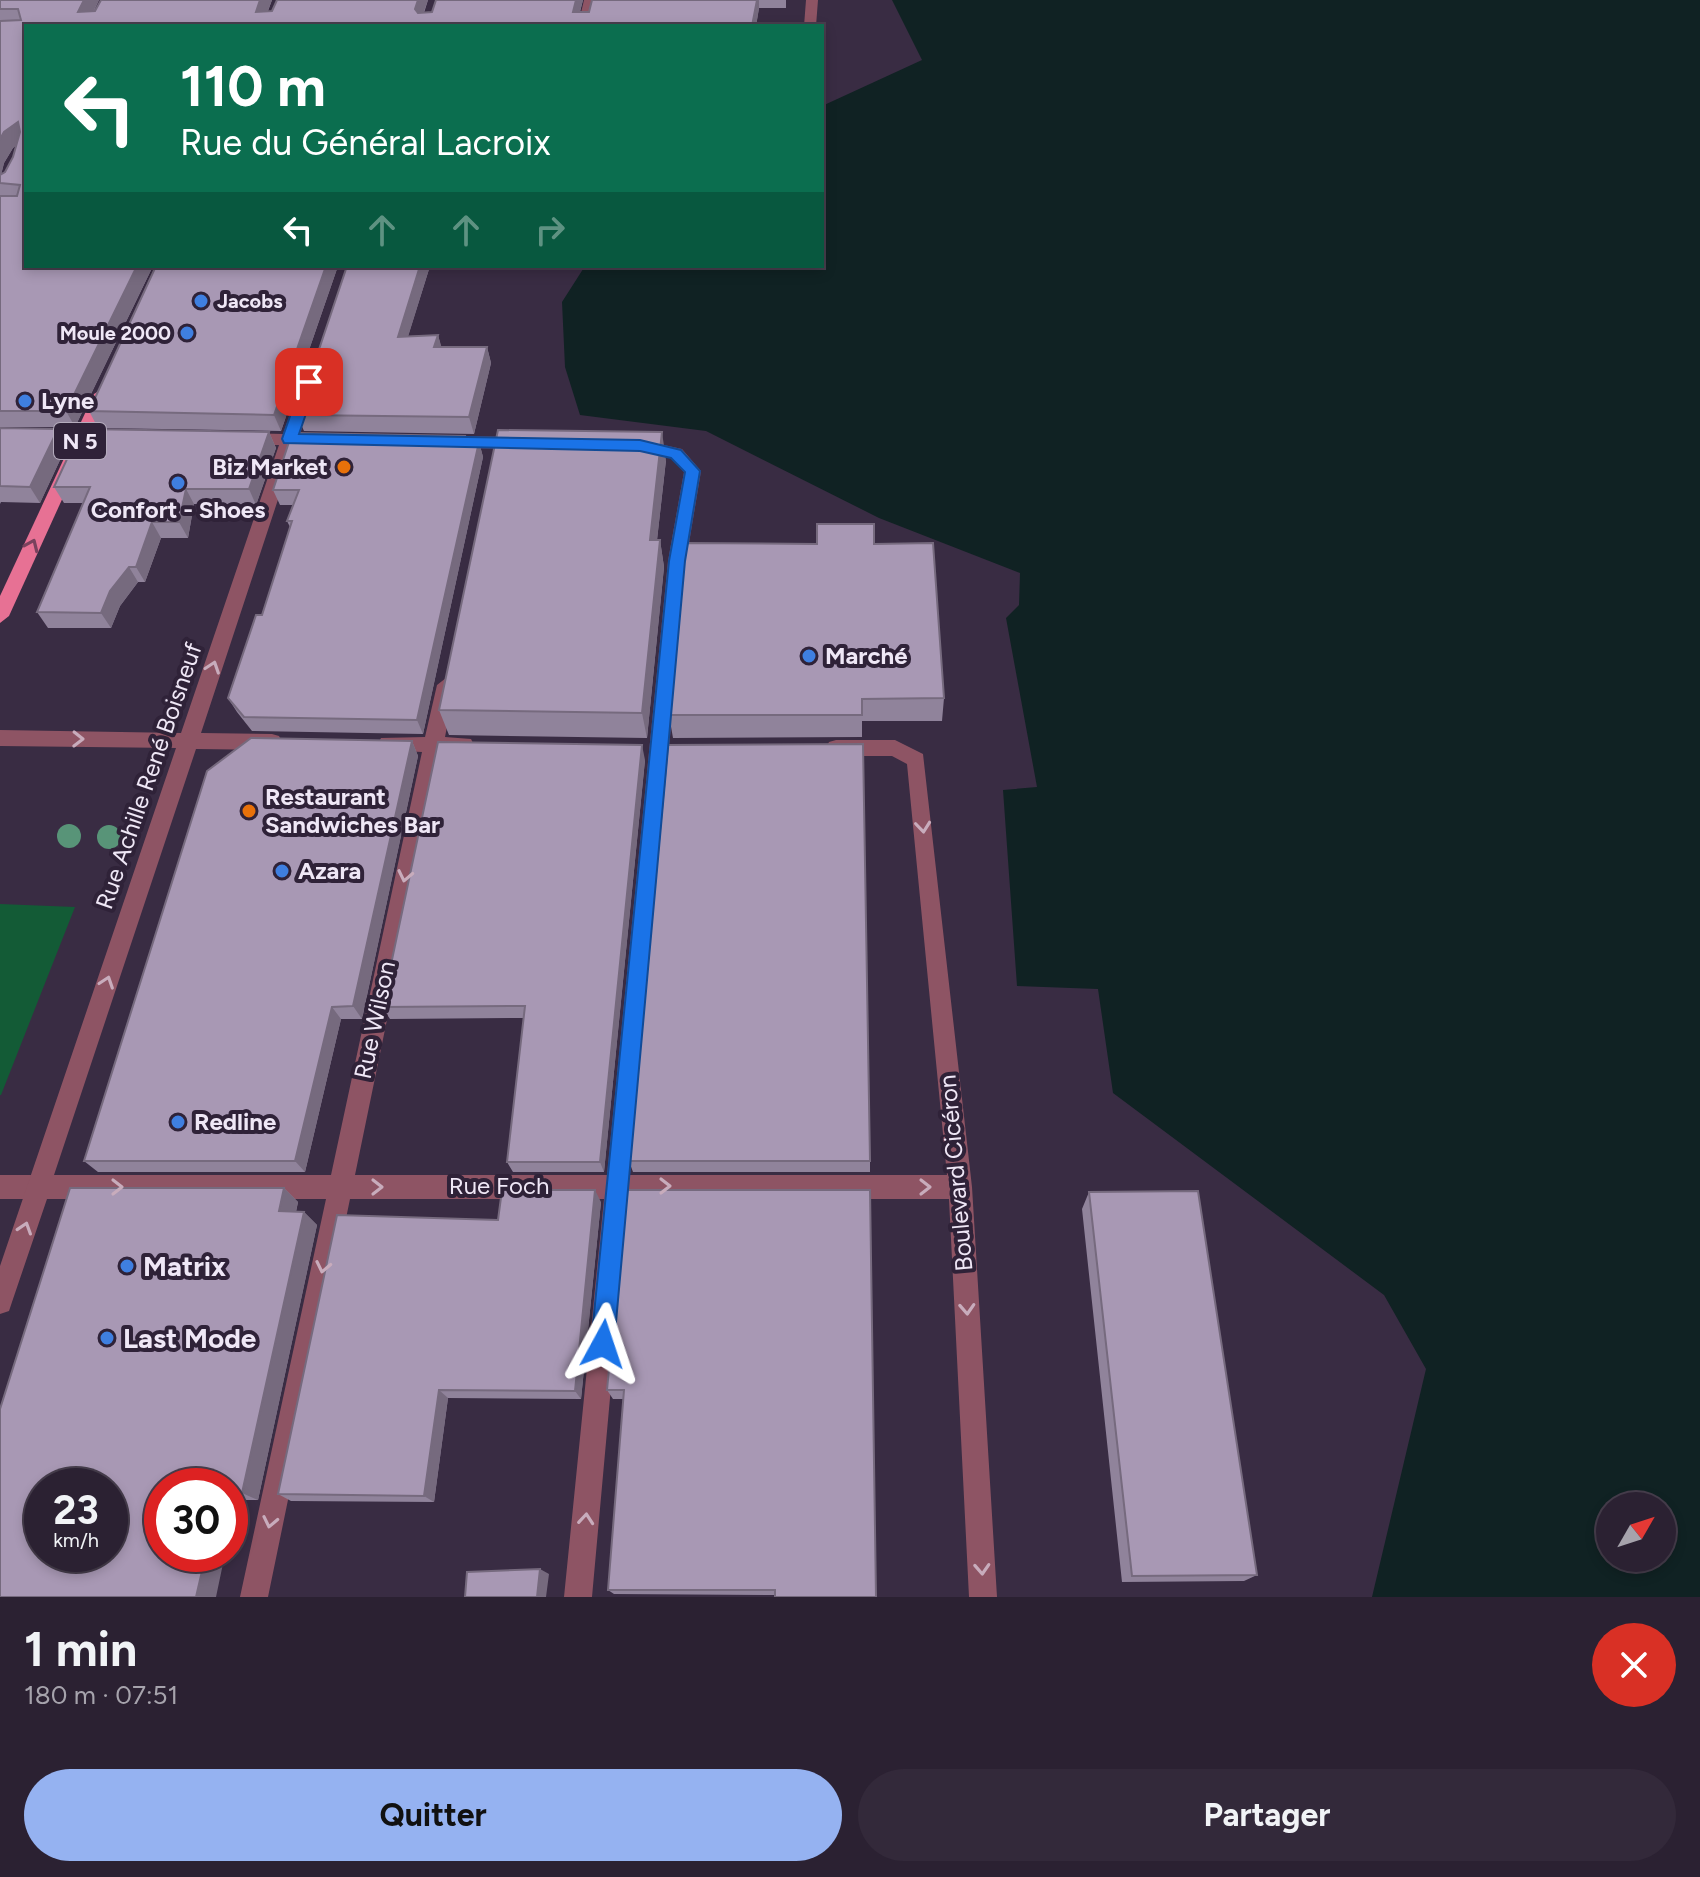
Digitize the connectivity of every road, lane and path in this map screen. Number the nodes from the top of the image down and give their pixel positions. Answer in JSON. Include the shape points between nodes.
{"nodes":[{"id":1,"x":590,"y":0,"type":"edge"},
{"id":2,"x":812,"y":0,"type":"edge"},
{"id":3,"x":584,"y":24,"type":"edge"},
{"id":4,"x":810,"y":24,"type":"edge"},
{"id":5,"x":314,"y":367,"type":"edge"},
{"id":6,"x":109,"y":379,"type":"edge"},
{"id":7,"x":0,"y":435,"type":"edge"},
{"id":8,"x":82,"y":436,"type":"junction"},
{"id":9,"x":114,"y":437,"type":"edge"},
{"id":10,"x":226,"y":438,"type":"edge"},
{"id":11,"x":290,"y":439,"type":"junction"},
{"id":12,"x":337,"y":440,"type":"edge"},
{"id":13,"x":433,"y":442,"type":"edge"},
{"id":14,"x":545,"y":444,"type":"edge"},
{"id":15,"x":625,"y":445,"type":"edge"},
{"id":16,"x":0,"y":616,"type":"edge"},
{"id":17,"x":449,"y":669,"type":"edge"},
{"id":18,"x":0,"y":738,"type":"edge"},
{"id":19,"x":188,"y":741,"type":"junction"},
{"id":20,"x":295,"y":743,"type":"edge"},
{"id":21,"x":372,"y":744,"type":"edge"},
{"id":22,"x":433,"y":745,"type":"junction"},
{"id":23,"x":478,"y":746,"type":"edge"},
{"id":24,"x":817,"y":748,"type":"edge"},
{"id":25,"x":618,"y":1186,"type":"junction"},
{"id":26,"x":0,"y":1187,"type":"edge"},
{"id":27,"x":39,"y":1187,"type":"junction"},
{"id":28,"x":340,"y":1187,"type":"junction"},
{"id":29,"x":960,"y":1187,"type":"junction"},
{"id":30,"x":0,"y":1302,"type":"edge"},
{"id":31,"x":254,"y":1597,"type":"edge"},
{"id":32,"x":578,"y":1597,"type":"edge"},
{"id":33,"x":983,"y":1597,"type":"edge"}],
"edges":[{"from":1,"to":3,"type":"street"},
{"from":2,"to":4,"type":"street"},
{"from":5,"to":11,"type":"street","name":"Rue Achille René Boisneuf"},
{"from":6,"to":8,"type":"main road","number":"N 5"},
{"from":7,"to":8,"type":"street"},
{"from":8,"to":9,"type":"street"},
{"from":16,"to":8,"type":"main road","number":"N 5","one_way":true},
{"from":10,"to":11,"type":"street"},
{"from":11,"to":12,"type":"street"},
{"from":19,"to":11,"type":"street","name":"Rue Achille René Boisneuf","one_way":true},
{"from":13,"to":14,"type":"street","via":[[495,450]]},
{"from":15,"to":25,"type":"street","via":[[676,453],[693,471],[677,561]]},
{"from":17,"to":22,"type":"street","name":"Rue Wilson"},
{"from":18,"to":19,"type":"street","one_way":true},
{"from":19,"to":20,"type":"street"},
{"from":27,"to":19,"type":"street","name":"Rue Achille René Boisneuf","one_way":true},
{"from":21,"to":22,"type":"street"},
{"from":22,"to":23,"type":"street"},
{"from":22,"to":28,"type":"street","name":"Rue Wilson","one_way":true},
{"from":24,"to":29,"type":"street","name":"Boulevard Cicéron","one_way":true,"via":[[895,748],[916,760]]},
{"from":28,"to":25,"type":"street","name":"Rue Foch","one_way":true},
{"from":25,"to":29,"type":"street","name":"Rue Foch","one_way":true},
{"from":32,"to":25,"type":"street","one_way":true},
{"from":26,"to":27,"type":"street","name":"Rue Foch"},
{"from":27,"to":28,"type":"street","name":"Rue Foch","one_way":true},
{"from":30,"to":27,"type":"street","name":"Rue Achille René Boisneuf","one_way":true},
{"from":28,"to":31,"type":"street","name":"Rue Wilson","one_way":true},
{"from":29,"to":33,"type":"street","name":"Boulevard Cicéron","one_way":true}]}
